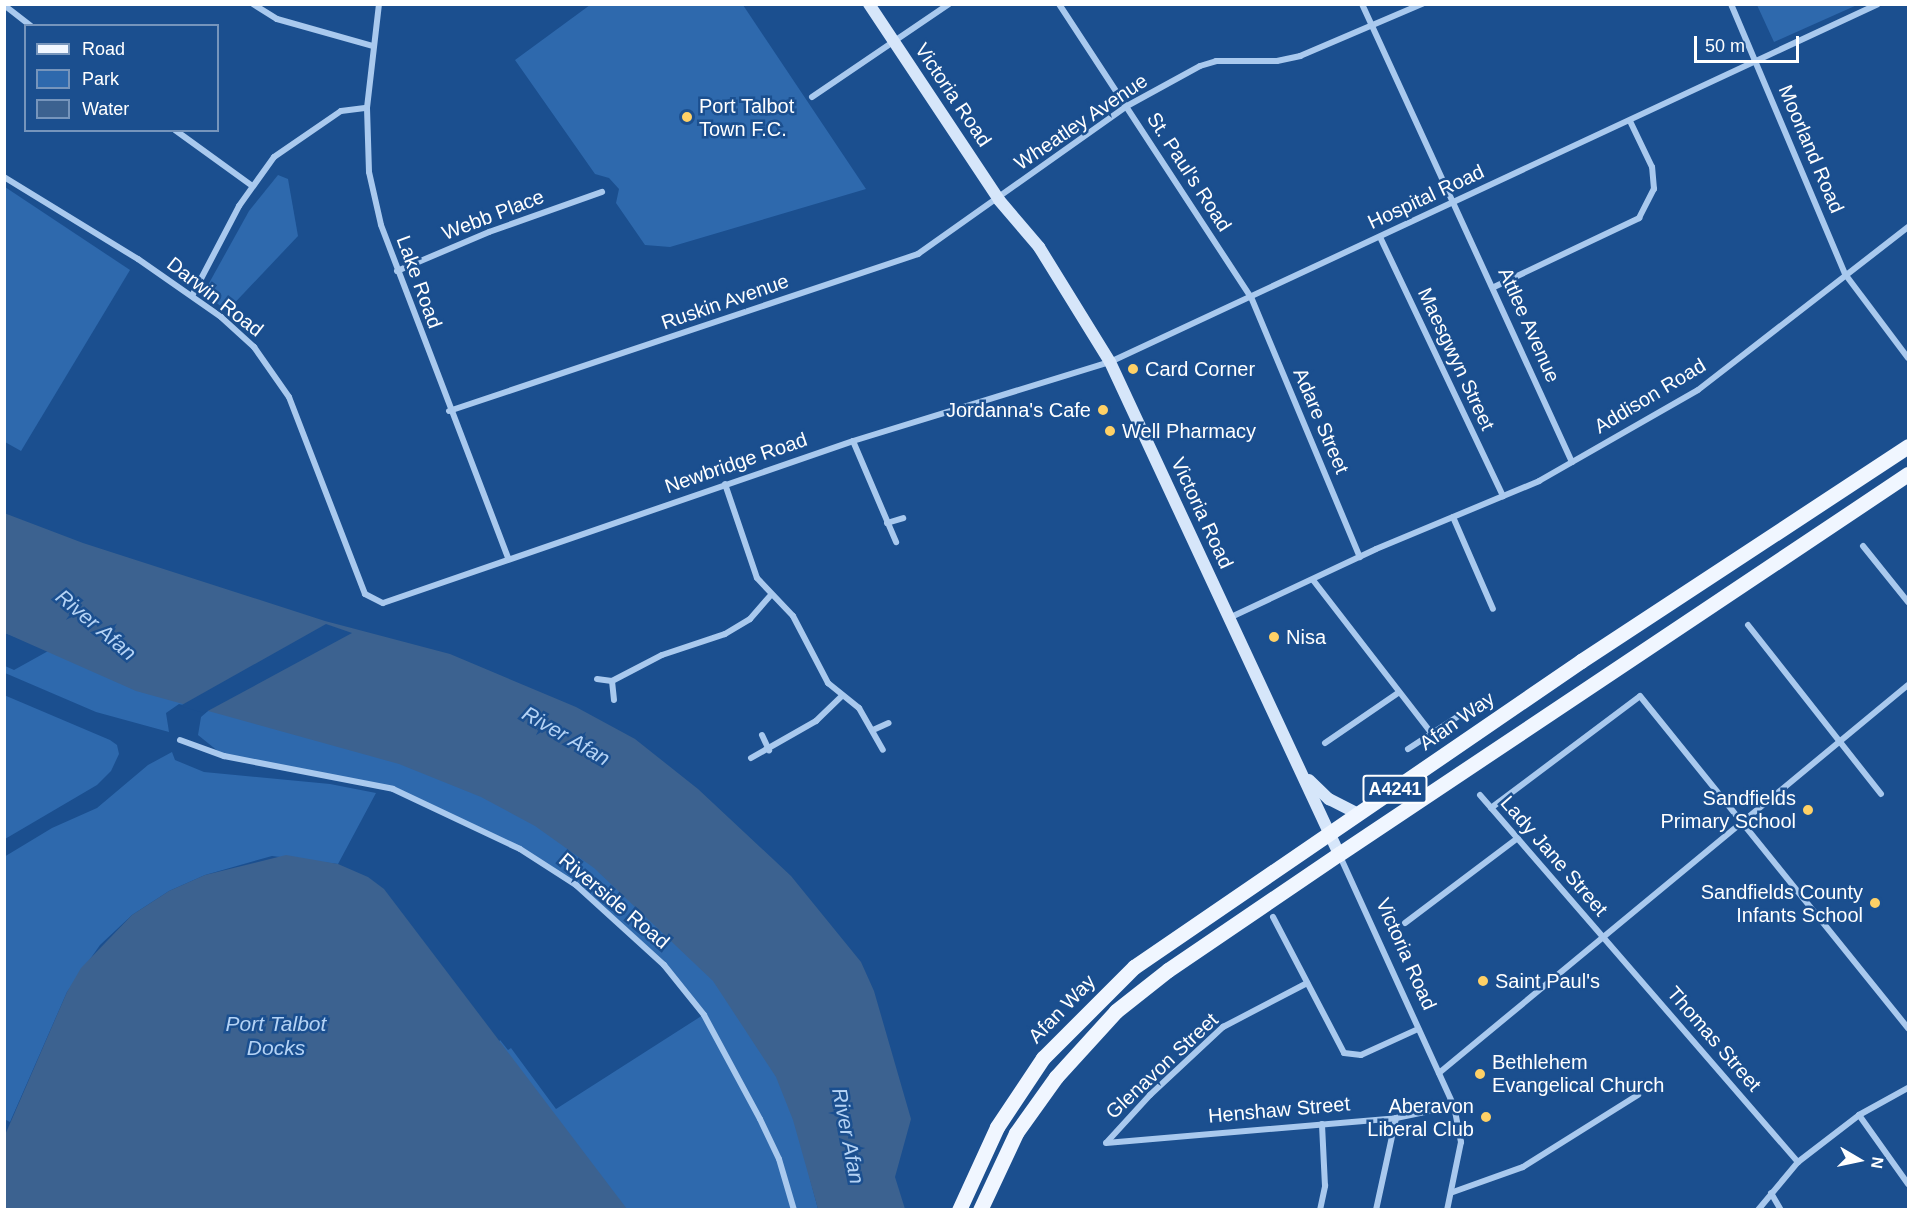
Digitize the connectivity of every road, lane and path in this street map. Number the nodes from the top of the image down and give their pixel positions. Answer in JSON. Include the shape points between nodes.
{"nodes":[{"id":1,"x":253,"y":4,"type":"edge"},
{"id":2,"x":379,"y":4,"type":"edge"},
{"id":3,"x":869,"y":4,"type":"edge"},
{"id":4,"x":948,"y":4,"type":"edge"},
{"id":5,"x":1059,"y":4,"type":"edge"},
{"id":6,"x":1362,"y":4,"type":"edge"},
{"id":7,"x":1422,"y":4,"type":"edge"},
{"id":8,"x":1731,"y":4,"type":"edge"},
{"id":9,"x":1878,"y":4,"type":"edge"},
{"id":10,"x":4,"y":5,"type":"edge"},
{"id":11,"x":28,"y":24,"type":"edge"},
{"id":12,"x":1372,"y":27,"type":"junction"},
{"id":13,"x":894,"y":42,"type":"junction"},
{"id":14,"x":373,"y":46,"type":"junction"},
{"id":15,"x":1755,"y":60,"type":"junction"},
{"id":16,"x":812,"y":97,"type":"dead end"},
{"id":17,"x":1127,"y":106,"type":"junction"},
{"id":18,"x":368,"y":108,"type":"junction"},
{"id":19,"x":1630,"y":121,"type":"junction"},
{"id":20,"x":178,"y":132,"type":"edge"},
{"id":21,"x":4,"y":177,"type":"edge"},
{"id":22,"x":251,"y":185,"type":"junction"},
{"id":23,"x":602,"y":192,"type":"dead end"},
{"id":24,"x":999,"y":200,"type":"junction"},
{"id":25,"x":1454,"y":202,"type":"junction"},
{"id":26,"x":1908,"y":227,"type":"edge"},
{"id":27,"x":1380,"y":237,"type":"junction"},
{"id":28,"x":397,"y":271,"type":"junction"},
{"id":29,"x":1845,"y":274,"type":"junction"},
{"id":30,"x":1494,"y":287,"type":"junction"},
{"id":31,"x":192,"y":296,"type":"junction"},
{"id":32,"x":1251,"y":297,"type":"junction"},
{"id":33,"x":1908,"y":358,"type":"edge"},
{"id":34,"x":1110,"y":362,"type":"junction"},
{"id":35,"x":449,"y":411,"type":"junction"},
{"id":36,"x":853,"y":441,"type":"junction"},
{"id":37,"x":1908,"y":446,"type":"edge"},
{"id":38,"x":1572,"y":462,"type":"junction"},
{"id":39,"x":1908,"y":474,"type":"edge"},
{"id":40,"x":725,"y":484,"type":"junction"},
{"id":41,"x":1503,"y":496,"type":"junction"},
{"id":42,"x":1453,"y":517,"type":"junction"},
{"id":43,"x":903,"y":518,"type":"dead end"},
{"id":44,"x":887,"y":523,"type":"junction"},
{"id":45,"x":896,"y":542,"type":"dead end"},
{"id":46,"x":1863,"y":546,"type":"dead end"},
{"id":47,"x":1360,"y":557,"type":"junction"},
{"id":48,"x":508,"y":558,"type":"junction"},
{"id":49,"x":1312,"y":580,"type":"junction"},
{"id":50,"x":771,"y":595,"type":"junction"},
{"id":51,"x":1908,"y":602,"type":"edge"},
{"id":52,"x":376,"y":603,"type":"joint"},
{"id":53,"x":1493,"y":609,"type":"dead end"},
{"id":54,"x":1230,"y":618,"type":"junction"},
{"id":55,"x":1748,"y":625,"type":"dead end"},
{"id":56,"x":597,"y":679,"type":"dead end"},
{"id":57,"x":612,"y":681,"type":"junction"},
{"id":58,"x":1908,"y":685,"type":"edge"},
{"id":59,"x":1398,"y":693,"type":"junction"},
{"id":60,"x":841,"y":697,"type":"junction"},
{"id":61,"x":614,"y":700,"type":"dead end"},
{"id":62,"x":1472,"y":708,"type":"dead end"},
{"id":63,"x":889,"y":723,"type":"dead end"},
{"id":64,"x":873,"y":730,"type":"junction"},
{"id":65,"x":1432,"y":734,"type":"junction"},
{"id":66,"x":762,"y":735,"type":"dead end"},
{"id":67,"x":180,"y":740,"type":"dead end"},
{"id":68,"x":1839,"y":742,"type":"junction"},
{"id":69,"x":1325,"y":743,"type":"dead end"},
{"id":70,"x":1408,"y":749,"type":"dead end"},
{"id":71,"x":769,"y":750,"type":"junction"},
{"id":72,"x":883,"y":750,"type":"dead end"},
{"id":73,"x":751,"y":758,"type":"dead end"},
{"id":74,"x":1304,"y":776,"type":"junction"},
{"id":75,"x":1881,"y":794,"type":"dead end"},
{"id":76,"x":1479,"y":795,"type":"dead end"},
{"id":77,"x":1491,"y":808,"type":"junction"},
{"id":78,"x":1358,"y":814,"type":"junction"},
{"id":79,"x":1742,"y":823,"type":"junction"},
{"id":80,"x":1329,"y":833,"type":"junction"},
{"id":81,"x":1518,"y":838,"type":"junction"},
{"id":82,"x":1339,"y":854,"type":"junction"},
{"id":83,"x":1273,"y":917,"type":"dead end"},
{"id":84,"x":1405,"y":923,"type":"dead end"},
{"id":85,"x":1604,"y":938,"type":"junction"},
{"id":86,"x":1307,"y":983,"type":"junction"},
{"id":87,"x":1908,"y":1028,"type":"edge"},
{"id":88,"x":1418,"y":1029,"type":"junction"},
{"id":89,"x":1439,"y":1073,"type":"junction"},
{"id":90,"x":1908,"y":1088,"type":"edge"},
{"id":91,"x":1638,"y":1095,"type":"dead end"},
{"id":92,"x":1454,"y":1106,"type":"junction"},
{"id":93,"x":1859,"y":1115,"type":"junction"},
{"id":94,"x":1396,"y":1118,"type":"junction"},
{"id":95,"x":1322,"y":1124,"type":"junction"},
{"id":96,"x":1106,"y":1143,"type":"joint"},
{"id":97,"x":1798,"y":1162,"type":"junction"},
{"id":98,"x":1908,"y":1184,"type":"edge"},
{"id":99,"x":1453,"y":1192,"type":"junction"},
{"id":100,"x":1771,"y":1193,"type":"junction"},
{"id":101,"x":794,"y":1209,"type":"edge"},
{"id":102,"x":959,"y":1209,"type":"edge"},
{"id":103,"x":980,"y":1209,"type":"edge"},
{"id":104,"x":1320,"y":1209,"type":"edge"},
{"id":105,"x":1376,"y":1209,"type":"edge"},
{"id":106,"x":1447,"y":1209,"type":"edge"},
{"id":107,"x":1758,"y":1209,"type":"edge"},
{"id":108,"x":1781,"y":1209,"type":"edge"}],
"edges":[{"from":1,"to":14,"type":"street","via":[[277,19]]},
{"from":2,"to":14,"type":"street","name":"Lake Road"},
{"from":3,"to":13,"type":"street","name":"Victoria Road"},
{"from":4,"to":13,"type":"street"},
{"from":5,"to":17,"type":"street","name":"St. Paul's Road"},
{"from":6,"to":12,"type":"street","name":"Attlee Avenue"},
{"from":7,"to":12,"type":"street","name":"Wheatley Avenue"},
{"from":8,"to":15,"type":"street","name":"Moorland Road"},
{"from":9,"to":15,"type":"street","name":"Hospital Road"},
{"from":10,"to":11,"type":"street"},
{"from":12,"to":17,"type":"street","name":"Wheatley Avenue","via":[[1300,56],[1208,63]]},
{"from":12,"to":25,"type":"street","name":"Attlee Avenue"},
{"from":13,"to":16,"type":"street"},
{"from":13,"to":24,"type":"street","name":"Victoria Road"},
{"from":14,"to":18,"type":"street","name":"Lake Road"},
{"from":15,"to":19,"type":"street","name":"Hospital Road"},
{"from":15,"to":29,"type":"street","name":"Moorland Road"},
{"from":17,"to":24,"type":"street","name":"Wheatley Avenue"},
{"from":17,"to":32,"type":"street","name":"St. Paul's Road"},
{"from":18,"to":22,"type":"street","via":[[341,111],[274,157]]},
{"from":18,"to":28,"type":"street","name":"Lake Road","via":[[369,172]]},
{"from":19,"to":25,"type":"street","name":"Hospital Road"},
{"from":19,"to":30,"type":"street","via":[[1653,167],[1654,189],[1639,218]]},
{"from":20,"to":22,"type":"street"},
{"from":21,"to":31,"type":"street","name":"Darwin Road"},
{"from":22,"to":31,"type":"street"},
{"from":23,"to":28,"type":"street","name":"Webb Place","via":[[489,232]]},
{"from":24,"to":34,"type":"street","name":"Victoria Road","via":[[1039,247]]},
{"from":24,"to":35,"type":"street","name":"Ruskin Avenue","via":[[918,254]]},
{"from":25,"to":27,"type":"street","name":"Hospital Road"},
{"from":25,"to":30,"type":"street","name":"Attlee Avenue"},
{"from":26,"to":29,"type":"street","name":"Addison Road"},
{"from":27,"to":32,"type":"street","name":"Hospital Road"},
{"from":27,"to":41,"type":"street","name":"Maesgwyn Street"},
{"from":28,"to":35,"type":"street","name":"Lake Road"},
{"from":29,"to":33,"type":"street","name":"Moorland Road"},
{"from":29,"to":38,"type":"street","name":"Addison Road","via":[[1698,390]]},
{"from":30,"to":38,"type":"street","name":"Attlee Avenue"},
{"from":31,"to":52,"type":"street","name":"Darwin Road","via":[[254,347],[290,397],[363,589]]},
{"from":32,"to":34,"type":"street","name":"Hospital Road"},
{"from":32,"to":47,"type":"street","name":"Adare Street"},
{"from":34,"to":36,"type":"street","name":"Newbridge Road"},
{"from":34,"to":54,"type":"street","name":"Victoria Road"},
{"from":35,"to":48,"type":"street","name":"Lake Road"},
{"from":36,"to":40,"type":"street","name":"Newbridge Road"},
{"from":36,"to":44,"type":"street"},
{"from":37,"to":78,"type":"main road","name":"Afan Way","number":"A4241","via":[[1581,661]]},
{"from":38,"to":41,"type":"street","name":"Addison Road"},
{"from":39,"to":82,"type":"main road","name":"Afan Way","number":"A4241"},
{"from":40,"to":48,"type":"street","name":"Newbridge Road"},
{"from":40,"to":50,"type":"street","via":[[756,578]]},
{"from":41,"to":42,"type":"street","name":"Addison Road"},
{"from":42,"to":47,"type":"street","name":"Addison Road"},
{"from":42,"to":53,"type":"street"},
{"from":43,"to":44,"type":"street"},
{"from":44,"to":45,"type":"street"},
{"from":46,"to":51,"type":"street"},
{"from":47,"to":49,"type":"street","name":"Addison Road"},
{"from":48,"to":52,"type":"street","name":"Newbridge Road"},
{"from":49,"to":54,"type":"street","name":"Addison Road"},
{"from":49,"to":59,"type":"street"},
{"from":50,"to":57,"type":"street","via":[[750,620],[725,634],[663,655]]},
{"from":50,"to":60,"type":"street","via":[[793,616],[828,683]]},
{"from":54,"to":74,"type":"street","name":"Victoria Road"},
{"from":55,"to":68,"type":"street"},
{"from":56,"to":57,"type":"street"},
{"from":57,"to":61,"type":"street"},
{"from":58,"to":68,"type":"street"},
{"from":59,"to":65,"type":"street"},
{"from":59,"to":69,"type":"street"},
{"from":60,"to":64,"type":"street","via":[[859,708]]},
{"from":60,"to":71,"type":"street","via":[[816,721]]},
{"from":62,"to":65,"type":"street"},
{"from":63,"to":64,"type":"street"},
{"from":64,"to":72,"type":"street"},
{"from":65,"to":70,"type":"street"},
{"from":66,"to":71,"type":"street"},
{"from":67,"to":101,"type":"street","name":"Riverside Road","via":[[216,754],[393,789],[520,849],[568,880],[664,965],[704,1015],[779,1159]]},
{"from":68,"to":75,"type":"street"},
{"from":68,"to":79,"type":"street"},
{"from":71,"to":73,"type":"street"},
{"from":74,"to":78,"type":"street","via":[[1329,799]]},
{"from":74,"to":80,"type":"street","name":"Victoria Road"},
{"from":76,"to":77,"type":"street","name":"Lady Jane Street"},
{"from":77,"to":79,"type":"street","via":[[1640,696]]},
{"from":77,"to":81,"type":"street","name":"Lady Jane Street"},
{"from":78,"to":80,"type":"main road","name":"Afan Way","number":"A4241"},
{"from":79,"to":85,"type":"street"},
{"from":79,"to":87,"type":"street"},
{"from":80,"to":82,"type":"street","name":"Victoria Road"},
{"from":80,"to":102,"type":"main road","name":"Afan Way","number":"A4241","via":[[1134,967],[1075,1022],[1043,1058],[997,1127]]},
{"from":81,"to":84,"type":"street"},
{"from":81,"to":85,"type":"street","name":"Lady Jane Street"},
{"from":82,"to":88,"type":"street","name":"Victoria Road"},
{"from":82,"to":103,"type":"main road","name":"Afan Way","number":"A4241","via":[[1168,970],[1087,1039],[1016,1133]]},
{"from":83,"to":86,"type":"street"},
{"from":85,"to":89,"type":"street"},
{"from":85,"to":97,"type":"street","name":"Thomas Street"},
{"from":86,"to":88,"type":"street","via":[[1344,1053],[1361,1055]]},
{"from":86,"to":96,"type":"street","name":"Glenavon Street","via":[[1223,1027],[1150,1095]]},
{"from":88,"to":89,"type":"street","name":"Victoria Road"},
{"from":89,"to":92,"type":"street","name":"Victoria Road"},
{"from":90,"to":93,"type":"street"},
{"from":91,"to":99,"type":"street","via":[[1523,1167]]},
{"from":92,"to":94,"type":"street","name":"Henshaw Street"},
{"from":92,"to":99,"type":"street","name":"Victoria Road","via":[[1461,1142]]},
{"from":93,"to":97,"type":"street"},
{"from":93,"to":98,"type":"street"},
{"from":94,"to":95,"type":"street","name":"Henshaw Street"},
{"from":94,"to":105,"type":"street"},
{"from":95,"to":96,"type":"street","name":"Henshaw Street"},
{"from":95,"to":104,"type":"street","via":[[1325,1186]]},
{"from":97,"to":100,"type":"street"},
{"from":99,"to":106,"type":"street","name":"Victoria Road"},
{"from":100,"to":107,"type":"street"},
{"from":100,"to":108,"type":"street"}]}
